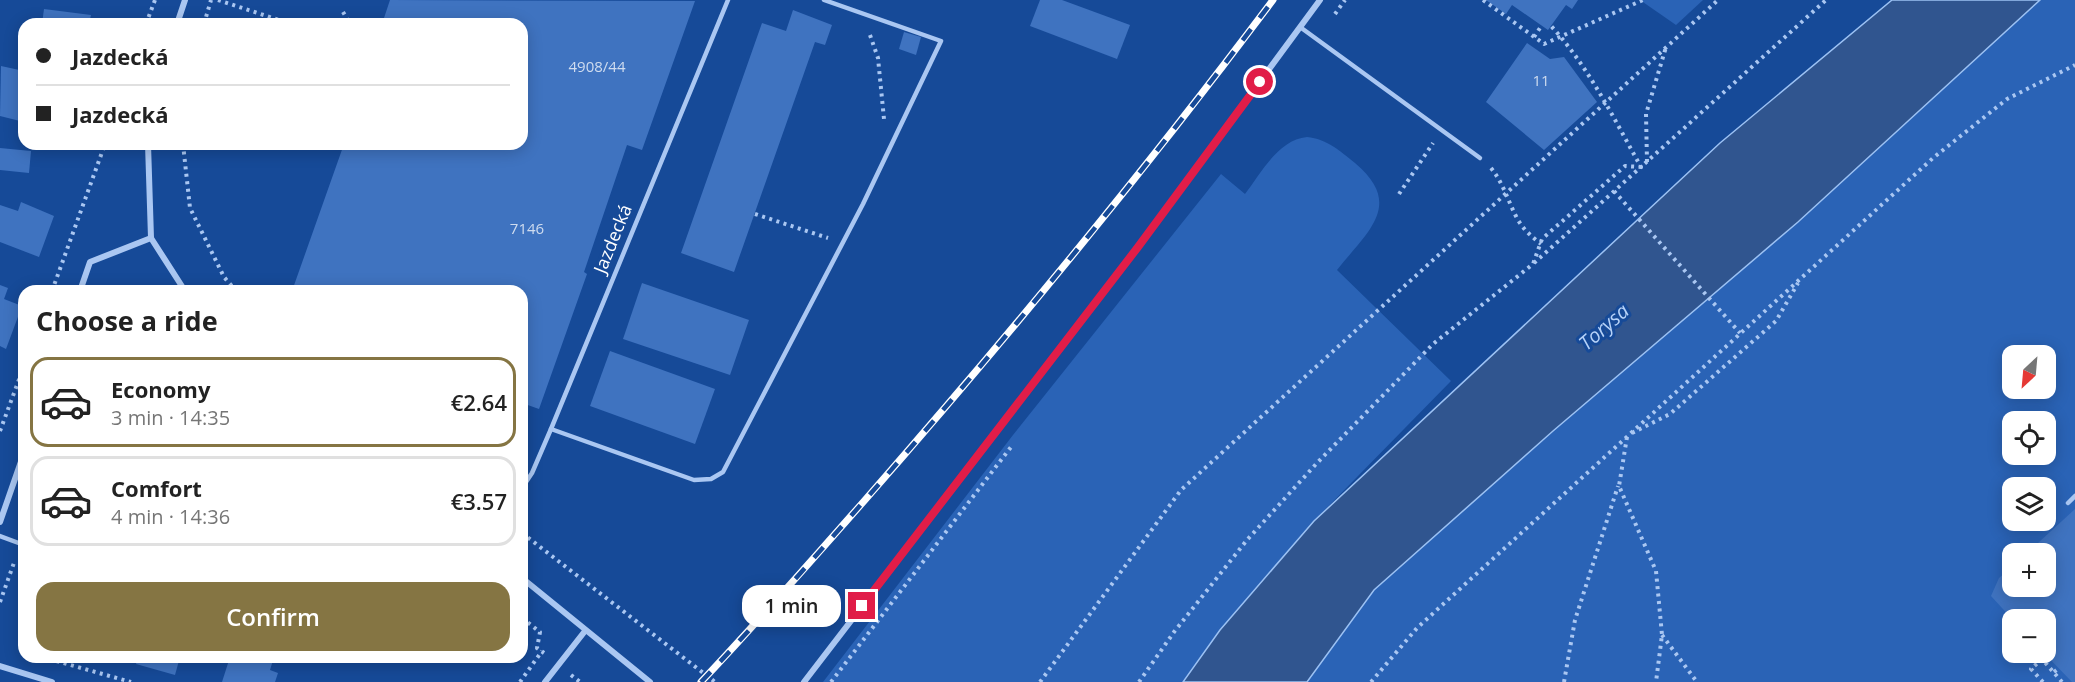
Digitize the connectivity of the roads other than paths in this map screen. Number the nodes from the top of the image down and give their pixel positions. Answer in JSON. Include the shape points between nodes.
{"nodes":[{"id":1,"x":185,"y":0,"type":"edge"},
{"id":2,"x":728,"y":0,"type":"edge"},
{"id":3,"x":824,"y":0,"type":"edge"},
{"id":4,"x":1320,"y":0,"type":"edge"},
{"id":5,"x":179,"y":18,"type":"edge"},
{"id":6,"x":1300,"y":27,"type":"junction"},
{"id":7,"x":148,"y":150,"type":"edge"},
{"id":8,"x":1480,"y":158,"type":"road end"},
{"id":9,"x":151,"y":238,"type":"junction"},
{"id":10,"x":82,"y":285,"type":"edge"},
{"id":11,"x":181,"y":285,"type":"edge"},
{"id":12,"x":550,"y":429,"type":"junction"},
{"id":13,"x":18,"y":470,"type":"edge"},
{"id":14,"x":528,"y":479,"type":"edge"},
{"id":15,"x":2075,"y":496,"type":"edge"},
{"id":16,"x":2068,"y":503,"type":"dead end"},
{"id":17,"x":0,"y":522,"type":"edge"},
{"id":18,"x":0,"y":536,"type":"edge"},
{"id":19,"x":18,"y":543,"type":"edge"},
{"id":20,"x":528,"y":583,"type":"edge"},
{"id":21,"x":585,"y":631,"type":"junction"},
{"id":22,"x":0,"y":666,"type":"edge"},
{"id":23,"x":52,"y":682,"type":"edge"},
{"id":24,"x":545,"y":682,"type":"edge"},
{"id":25,"x":650,"y":682,"type":"edge"},
{"id":26,"x":804,"y":682,"type":"edge"}],
"edges":[{"from":1,"to":5,"type":"street"},
{"from":2,"to":12,"type":"lane","name":"Jazdecká"},
{"from":3,"to":12,"type":"lane","via":[[941,41],[843,243],[723,472],[711,479],[694,480]]},
{"from":4,"to":6,"type":"street"},
{"from":6,"to":8,"type":"lane"},
{"from":6,"to":26,"type":"street","via":[[1138,247]]},
{"from":7,"to":9,"type":"street"},
{"from":9,"to":10,"type":"street","via":[[90,262]]},
{"from":9,"to":11,"type":"street"},
{"from":12,"to":14,"type":"lane","name":"Jazdecká"},
{"from":13,"to":17,"type":"street"},
{"from":15,"to":16,"type":"lane"},
{"from":18,"to":19,"type":"lane"},
{"from":20,"to":21,"type":"street"},
{"from":21,"to":24,"type":"street"},
{"from":21,"to":25,"type":"street"},
{"from":22,"to":23,"type":"street"}]}
